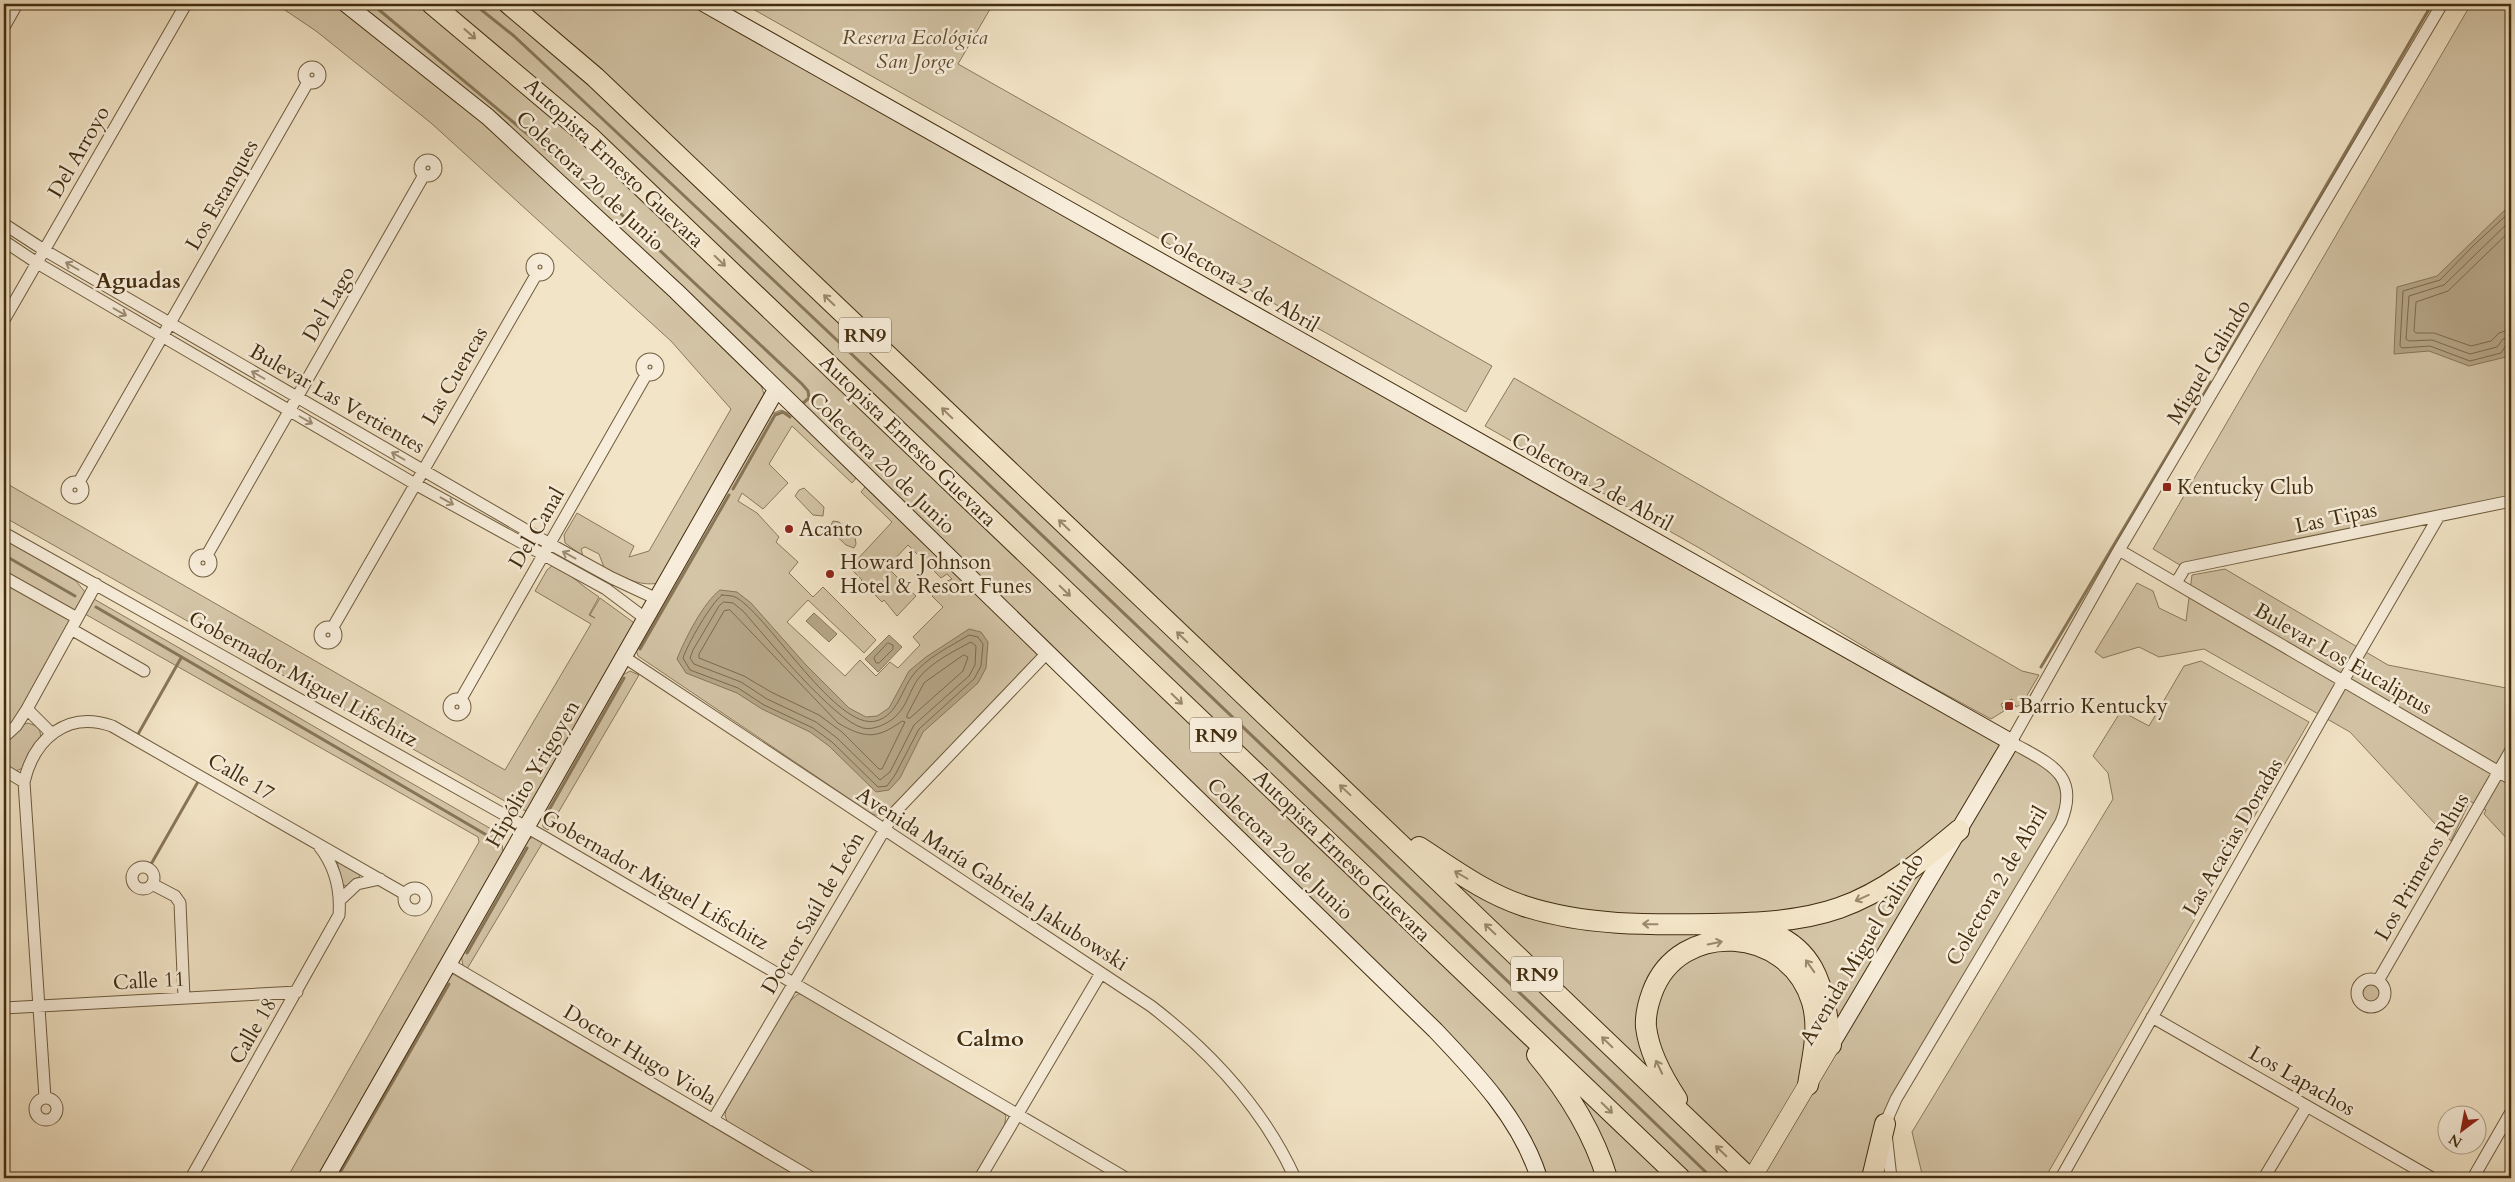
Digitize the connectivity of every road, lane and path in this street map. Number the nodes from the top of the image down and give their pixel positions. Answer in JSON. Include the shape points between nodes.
{"nodes":[{"id":1,"x":17,"y":4,"type":"edge"},
{"id":2,"x":186,"y":4,"type":"edge"},
{"id":3,"x":346,"y":4,"type":"edge"},
{"id":4,"x":432,"y":4,"type":"edge"},
{"id":5,"x":508,"y":4,"type":"edge"},
{"id":6,"x":705,"y":4,"type":"edge"},
{"id":7,"x":2442,"y":4,"type":"edge"},
{"id":8,"x":4,"y":27,"type":"edge"},
{"id":9,"x":308,"y":82,"type":"dead end"},
{"id":10,"x":424,"y":175,"type":"dead end"},
{"id":11,"x":4,"y":224,"type":"edge"},
{"id":12,"x":4,"y":242,"type":"edge"},
{"id":13,"x":44,"y":250,"type":"junction"},
{"id":14,"x":36,"y":263,"type":"junction"},
{"id":15,"x":536,"y":275,"type":"dead end"},
{"id":16,"x":4,"y":320,"type":"edge"},
{"id":17,"x":170,"y":323,"type":"junction"},
{"id":18,"x":162,"y":336,"type":"junction"},
{"id":19,"x":646,"y":375,"type":"dead end"},
{"id":20,"x":776,"y":390,"type":"junction"},
{"id":21,"x":297,"y":398,"type":"junction"},
{"id":22,"x":290,"y":411,"type":"junction"},
{"id":23,"x":423,"y":470,"type":"junction"},
{"id":24,"x":79,"y":482,"type":"dead end"},
{"id":25,"x":415,"y":484,"type":"junction"},
{"id":26,"x":2511,"y":501,"type":"edge"},
{"id":27,"x":2440,"y":516,"type":"junction"},
{"id":28,"x":4,"y":533,"type":"edge"},
{"id":29,"x":547,"y":549,"type":"junction"},
{"id":30,"x":2120,"y":550,"type":"junction"},
{"id":31,"x":207,"y":555,"type":"dead end"},
{"id":32,"x":4,"y":577,"type":"edge"},
{"id":33,"x":2176,"y":583,"type":"junction"},
{"id":34,"x":96,"y":584,"type":"junction"},
{"id":35,"x":657,"y":599,"type":"junction"},
{"id":36,"x":77,"y":618,"type":"junction"},
{"id":37,"x":646,"y":619,"type":"junction"},
{"id":38,"x":332,"y":627,"type":"dead end"},
{"id":39,"x":71,"y":629,"type":"junction"},
{"id":40,"x":1047,"y":653,"type":"junction"},
{"id":41,"x":624,"y":657,"type":"junction"},
{"id":42,"x":144,"y":671,"type":"dead end"},
{"id":43,"x":2343,"y":681,"type":"junction"},
{"id":44,"x":461,"y":699,"type":"dead end"},
{"id":45,"x":27,"y":709,"type":"junction"},
{"id":46,"x":51,"y":733,"type":"junction"},
{"id":47,"x":4,"y":737,"type":"edge"},
{"id":48,"x":2011,"y":742,"type":"junction"},
{"id":49,"x":2511,"y":750,"type":"edge"},
{"id":50,"x":4,"y":770,"type":"edge"},
{"id":51,"x":2499,"y":772,"type":"junction"},
{"id":52,"x":2511,"y":779,"type":"edge"},
{"id":53,"x":24,"y":782,"type":"junction"},
{"id":54,"x":1381,"y":824,"type":"junction"},
{"id":55,"x":527,"y":827,"type":"junction"},
{"id":56,"x":883,"y":829,"type":"junction"},
{"id":57,"x":1959,"y":830,"type":"junction"},
{"id":58,"x":316,"y":842,"type":"junction"},
{"id":59,"x":380,"y":879,"type":"junction"},
{"id":60,"x":152,"y":884,"type":"dead end"},
{"id":61,"x":405,"y":894,"type":"dead end"},
{"id":62,"x":340,"y":900,"type":"junction"},
{"id":63,"x":1734,"y":924,"type":"junction"},
{"id":64,"x":449,"y":964,"type":"junction"},
{"id":65,"x":1101,"y":973,"type":"junction"},
{"id":66,"x":2378,"y":981,"type":"dead end"},
{"id":67,"x":794,"y":983,"type":"junction"},
{"id":68,"x":1484,"y":989,"type":"junction"},
{"id":69,"x":297,"y":992,"type":"junction"},
{"id":70,"x":184,"y":998,"type":"junction"},
{"id":71,"x":39,"y":1006,"type":"junction"},
{"id":72,"x":4,"y":1008,"type":"edge"},
{"id":73,"x":2152,"y":1017,"type":"junction"},
{"id":74,"x":1831,"y":1045,"type":"junction"},
{"id":75,"x":1808,"y":1085,"type":"junction"},
{"id":76,"x":45,"y":1098,"type":"dead end"},
{"id":77,"x":2306,"y":1106,"type":"junction"},
{"id":78,"x":2511,"y":1112,"type":"edge"},
{"id":79,"x":1018,"y":1114,"type":"junction"},
{"id":80,"x":713,"y":1120,"type":"junction"},
{"id":81,"x":1693,"y":1124,"type":"junction"},
{"id":82,"x":1884,"y":1124,"type":"junction"},
{"id":83,"x":191,"y":1178,"type":"edge"},
{"id":84,"x":326,"y":1178,"type":"edge"},
{"id":85,"x":812,"y":1178,"type":"edge"},
{"id":86,"x":980,"y":1178,"type":"edge"},
{"id":87,"x":1126,"y":1178,"type":"edge"},
{"id":88,"x":1295,"y":1178,"type":"edge"},
{"id":89,"x":1539,"y":1178,"type":"edge"},
{"id":90,"x":1607,"y":1178,"type":"edge"},
{"id":91,"x":1680,"y":1178,"type":"edge"},
{"id":92,"x":1751,"y":1178,"type":"edge"},
{"id":93,"x":1872,"y":1178,"type":"edge"},
{"id":94,"x":1891,"y":1178,"type":"edge"},
{"id":95,"x":2061,"y":1178,"type":"edge"},
{"id":96,"x":2264,"y":1178,"type":"edge"},
{"id":97,"x":2432,"y":1178,"type":"edge"},
{"id":98,"x":2473,"y":1178,"type":"edge"}],
"edges":[{"from":1,"to":8,"type":"street"},
{"from":2,"to":13,"type":"street","name":"Del Arroyo"},
{"from":3,"to":20,"type":"main road","name":"Colectora 20 de Junio","via":[[488,117],[676,291]]},
{"from":4,"to":68,"type":"highway","name":"Autopista Ernesto Guevara","number":"RN9","one_way":true,"via":[[591,138]]},
{"from":54,"to":5,"type":"highway","number":"RN9","one_way":true,"via":[[595,77]]},
{"from":6,"to":48,"type":"main road","name":"Colectora 2 de Abril"},
{"from":7,"to":30,"type":"street","name":"Miguel Galindo"},
{"from":9,"to":17,"type":"street","name":"Los Estanques"},
{"from":10,"to":21,"type":"street","name":"Del Lago"},
{"from":11,"to":13,"type":"street","name":"Bulevar Las Vertientes"},
{"from":12,"to":14,"type":"street","name":"Bulevar Las Vertientes"},
{"from":13,"to":14,"type":"street","name":"Del Arroyo"},
{"from":17,"to":13,"type":"street","name":"Bulevar Las Vertientes","one_way":true},
{"from":14,"to":16,"type":"street","name":"Del Arroyo"},
{"from":14,"to":18,"type":"street","name":"Bulevar Las Vertientes","one_way":true},
{"from":15,"to":23,"type":"street","name":"Las Cuencas"},
{"from":17,"to":18,"type":"street","name":"Los Estanques"},
{"from":21,"to":17,"type":"street","name":"Bulevar Las Vertientes","one_way":true},
{"from":18,"to":22,"type":"street","name":"Bulevar Las Vertientes"},
{"from":18,"to":24,"type":"street","name":"Los Estanques"},
{"from":19,"to":29,"type":"street","name":"Del Canal"},
{"from":20,"to":35,"type":"main road","name":"Hipólito Yrigoyen"},
{"from":20,"to":40,"type":"main road","name":"Colectora 20 de Junio"},
{"from":21,"to":22,"type":"street","name":"Del Lago"},
{"from":23,"to":21,"type":"street","name":"Bulevar Las Vertientes","one_way":true},
{"from":22,"to":25,"type":"street","name":"Bulevar Las Vertientes","one_way":true},
{"from":22,"to":31,"type":"street","name":"Del Lago"},
{"from":23,"to":25,"type":"street","name":"Las Cuencas"},
{"from":23,"to":29,"type":"street","name":"Bulevar Las Vertientes"},
{"from":25,"to":29,"type":"street","name":"Bulevar Las Vertientes","one_way":true},
{"from":25,"to":38,"type":"street","name":"Las Cuencas"},
{"from":26,"to":27,"type":"street","name":"Las Tipas"},
{"from":27,"to":33,"type":"street","name":"Las Tipas","via":[[2185,568]]},
{"from":27,"to":43,"type":"street","name":"Las Acacias Doradas"},
{"from":28,"to":34,"type":"street","name":"Gobernador Miguel Lifschitz"},
{"from":35,"to":29,"type":"street","name":"Bulevar Las Vertientes","one_way":true},
{"from":29,"to":37,"type":"street","name":"Bulevar Las Vertientes"},
{"from":29,"to":44,"type":"street","name":"Del Canal"},
{"from":30,"to":33,"type":"street","name":"Bulevar Los Eucaliptus"},
{"from":30,"to":48,"type":"street","name":"Miguel Galindo"},
{"from":32,"to":36,"type":"street"},
{"from":33,"to":43,"type":"street","name":"Bulevar Los Eucaliptus"},
{"from":34,"to":36,"type":"street"},
{"from":34,"to":55,"type":"street","name":"Gobernador Miguel Lifschitz"},
{"from":35,"to":37,"type":"main road","name":"Hipólito Yrigoyen"},
{"from":36,"to":39,"type":"street"},
{"from":37,"to":41,"type":"main road","name":"Hipólito Yrigoyen"},
{"from":39,"to":42,"type":"street"},
{"from":39,"to":45,"type":"street"},
{"from":40,"to":56,"type":"street","name":"Doctor Saúl de León","via":[[895,812]]},
{"from":40,"to":89,"type":"main road","name":"Colectora 20 de Junio","via":[[1470,1066],[1514,1126]]},
{"from":41,"to":55,"type":"main road","name":"Hipólito Yrigoyen"},
{"from":41,"to":56,"type":"street","name":"Avenida María Gabriela Jakubowski"},
{"from":43,"to":51,"type":"street","name":"Bulevar Los Eucaliptus"},
{"from":43,"to":73,"type":"street","name":"Las Acacias Doradas"},
{"from":45,"to":46,"type":"street"},
{"from":45,"to":47,"type":"street"},
{"from":46,"to":53,"type":"street","name":"Calle 17","via":[[35,752]]},
{"from":46,"to":58,"type":"street","name":"Calle 17","via":[[81,722],[112,726]]},
{"from":48,"to":57,"type":"main road","name":"Avenida Miguel Galindo"},
{"from":48,"to":82,"type":"street","name":"Colectora 2 de Abril","via":[[2060,774],[2066,784],[2066,809]]},
{"from":49,"to":51,"type":"street","name":"Los Primeros Rhus"},
{"from":50,"to":53,"type":"street"},
{"from":51,"to":52,"type":"street","name":"Bulevar Los Eucaliptus"},
{"from":51,"to":66,"type":"street","name":"Los Primeros Rhus"},
{"from":53,"to":71,"type":"street"},
{"from":63,"to":54,"type":"highway","one_way":true,"via":[[1601,922],[1524,906],[1470,881]]},
{"from":81,"to":54,"type":"highway","number":"RN9","one_way":true},
{"from":55,"to":64,"type":"main road","name":"Hipólito Yrigoyen"},
{"from":55,"to":67,"type":"street","name":"Gobernador Miguel Lifschitz"},
{"from":56,"to":65,"type":"street","name":"Avenida María Gabriela Jakubowski"},
{"from":56,"to":67,"type":"street","name":"Doctor Saúl de León"},
{"from":57,"to":63,"type":"highway","one_way":true,"via":[[1881,890],[1839,908],[1796,918]]},
{"from":57,"to":74,"type":"main road","name":"Avenida Miguel Galindo"},
{"from":58,"to":59,"type":"street","name":"Calle 17"},
{"from":58,"to":62,"type":"street","name":"Calle 18","via":[[334,869]]},
{"from":59,"to":61,"type":"street","name":"Calle 17"},
{"from":59,"to":62,"type":"street","via":[[357,884]]},
{"from":60,"to":70,"type":"street","via":[[176,896],[180,903]]},
{"from":62,"to":69,"type":"street","name":"Calle 18","via":[[335,925]]},
{"from":74,"to":63,"type":"highway","one_way":true,"via":[[1823,988],[1803,955],[1773,934]]},
{"from":64,"to":80,"type":"street","name":"Doctor Hugo Viola"},
{"from":64,"to":84,"type":"main road","name":"Hipólito Yrigoyen"},
{"from":65,"to":79,"type":"street"},
{"from":65,"to":88,"type":"street","name":"Avenida María Gabriela Jakubowski","via":[[1172,1022],[1211,1057],[1261,1117]]},
{"from":67,"to":79,"type":"street","name":"Gobernador Miguel Lifschitz"},
{"from":67,"to":80,"type":"street","name":"Doctor Saúl de León"},
{"from":68,"to":90,"type":"highway","via":[[1569,1097],[1595,1144]]},
{"from":68,"to":91,"type":"highway","name":"Autopista Ernesto Guevara","number":"RN9","one_way":true},
{"from":69,"to":70,"type":"street","name":"Calle 11"},
{"from":69,"to":83,"type":"street","name":"Calle 18"},
{"from":70,"to":71,"type":"street","name":"Calle 11"},
{"from":71,"to":72,"type":"street","name":"Calle 11"},
{"from":71,"to":76,"type":"street"},
{"from":73,"to":77,"type":"street","name":"Los Lapachos"},
{"from":73,"to":95,"type":"street","name":"Las Acacias Doradas"},
{"from":74,"to":75,"type":"main road","name":"Avenida Miguel Galindo"},
{"from":81,"to":75,"type":"highway","one_way":true,"via":[[1667,1085],[1652,1053],[1646,1026],[1647,1008],[1655,985],[1669,964],[1689,950],[1712,942],[1762,945],[1795,968],[1812,1002],[1816,1024]]},
{"from":75,"to":92,"type":"main road","name":"Avenida Miguel Galindo"},
{"from":77,"to":96,"type":"street"},
{"from":77,"to":97,"type":"street","name":"Los Lapachos"},
{"from":78,"to":98,"type":"street"},
{"from":79,"to":86,"type":"street"},
{"from":79,"to":87,"type":"street","name":"Gobernador Miguel Lifschitz"},
{"from":80,"to":85,"type":"street","name":"Doctor Hugo Viola"},
{"from":92,"to":81,"type":"highway","number":"RN9","one_way":true},
{"from":82,"to":93,"type":"highway"},
{"from":82,"to":94,"type":"street"}]}
